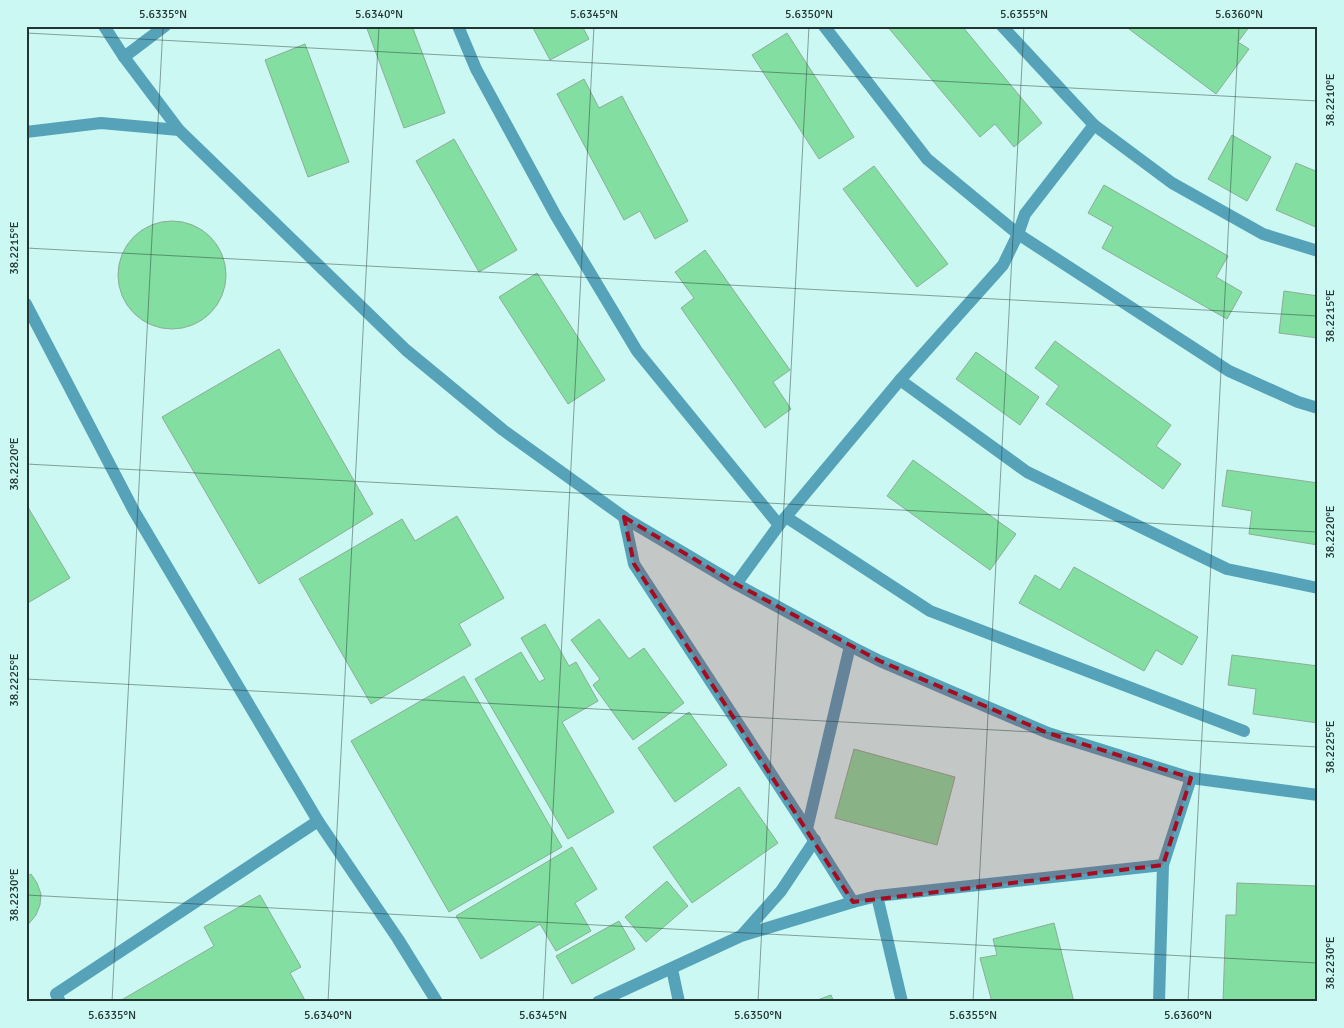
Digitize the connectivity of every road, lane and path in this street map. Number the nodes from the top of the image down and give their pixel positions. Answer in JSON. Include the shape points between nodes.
{"nodes":[{"id":1,"x":104,"y":26,"type":"edge"},
{"id":2,"x":165,"y":26,"type":"edge"},
{"id":3,"x":458,"y":26,"type":"edge"},
{"id":4,"x":824,"y":26,"type":"edge"},
{"id":5,"x":1002,"y":26,"type":"edge"},
{"id":6,"x":124,"y":57,"type":"junction"},
{"id":7,"x":1094,"y":125,"type":"junction"},
{"id":8,"x":179,"y":130,"type":"junction"},
{"id":9,"x":26,"y":132,"type":"edge"},
{"id":10,"x":1018,"y":234,"type":"junction"},
{"id":11,"x":1318,"y":251,"type":"edge"},
{"id":12,"x":26,"y":304,"type":"edge"},
{"id":13,"x":900,"y":380,"type":"junction"},
{"id":14,"x":1318,"y":408,"type":"edge"},
{"id":15,"x":624,"y":517,"type":"junction"},
{"id":16,"x":783,"y":521,"type":"junction"},
{"id":17,"x":736,"y":584,"type":"junction"},
{"id":18,"x":1318,"y":588,"type":"edge"},
{"id":19,"x":850,"y":646,"type":"junction"},
{"id":20,"x":1244,"y":731,"type":"dead end"},
{"id":21,"x":1191,"y":778,"type":"junction"},
{"id":22,"x":1318,"y":795,"type":"edge"},
{"id":23,"x":318,"y":821,"type":"junction"},
{"id":24,"x":807,"y":829,"type":"junction"},
{"id":25,"x":815,"y":840,"type":"junction"},
{"id":26,"x":1163,"y":865,"type":"junction"},
{"id":27,"x":876,"y":896,"type":"junction"},
{"id":28,"x":854,"y":902,"type":"junction"},
{"id":29,"x":741,"y":936,"type":"junction"},
{"id":30,"x":672,"y":969,"type":"junction"},
{"id":31,"x":60,"y":1002,"type":"edge"},
{"id":32,"x":437,"y":1002,"type":"edge"},
{"id":33,"x":598,"y":1002,"type":"edge"},
{"id":34,"x":679,"y":1002,"type":"edge"},
{"id":35,"x":902,"y":1002,"type":"edge"},
{"id":36,"x":1159,"y":1002,"type":"edge"}],
"edges":[{"from":1,"to":6,"type":"street"},
{"from":2,"to":6,"type":"street"},
{"from":3,"to":16,"type":"street","via":[[476,69],[556,216],[638,351]]},
{"from":4,"to":10,"type":"street","via":[[927,159]]},
{"from":5,"to":7,"type":"street"},
{"from":6,"to":8,"type":"street"},
{"from":7,"to":10,"type":"street","via":[[1025,214]]},
{"from":7,"to":11,"type":"street","via":[[1172,182],[1263,234]]},
{"from":8,"to":9,"type":"street","via":[[101,123]]},
{"from":8,"to":15,"type":"street","via":[[406,350],[502,430]]},
{"from":10,"to":13,"type":"street","via":[[1003,265]]},
{"from":10,"to":14,"type":"street","via":[[1229,371]]},
{"from":12,"to":23,"type":"street","via":[[134,510]]},
{"from":13,"to":16,"type":"street"},
{"from":13,"to":18,"type":"street","via":[[1028,472],[1227,569]]},
{"from":15,"to":17,"type":"street"},
{"from":15,"to":24,"type":"street","via":[[634,564]]},
{"from":16,"to":17,"type":"street"},
{"from":16,"to":20,"type":"street","via":[[930,611]]},
{"from":17,"to":19,"type":"street"},
{"from":19,"to":21,"type":"street","via":[[1048,733]]},
{"from":19,"to":24,"type":"street"},
{"from":21,"to":22,"type":"street"},
{"from":21,"to":26,"type":"street"},
{"from":23,"to":31,"type":"street","via":[[56,994]]},
{"from":23,"to":32,"type":"street"},
{"from":24,"to":25,"type":"street"},
{"from":25,"to":28,"type":"street"},
{"from":25,"to":29,"type":"street","via":[[781,892]]},
{"from":26,"to":27,"type":"street"},
{"from":26,"to":36,"type":"street"},
{"from":27,"to":28,"type":"street"},
{"from":27,"to":35,"type":"street"},
{"from":28,"to":29,"type":"street"},
{"from":29,"to":30,"type":"street"},
{"from":30,"to":33,"type":"street"},
{"from":30,"to":34,"type":"street"}]}
